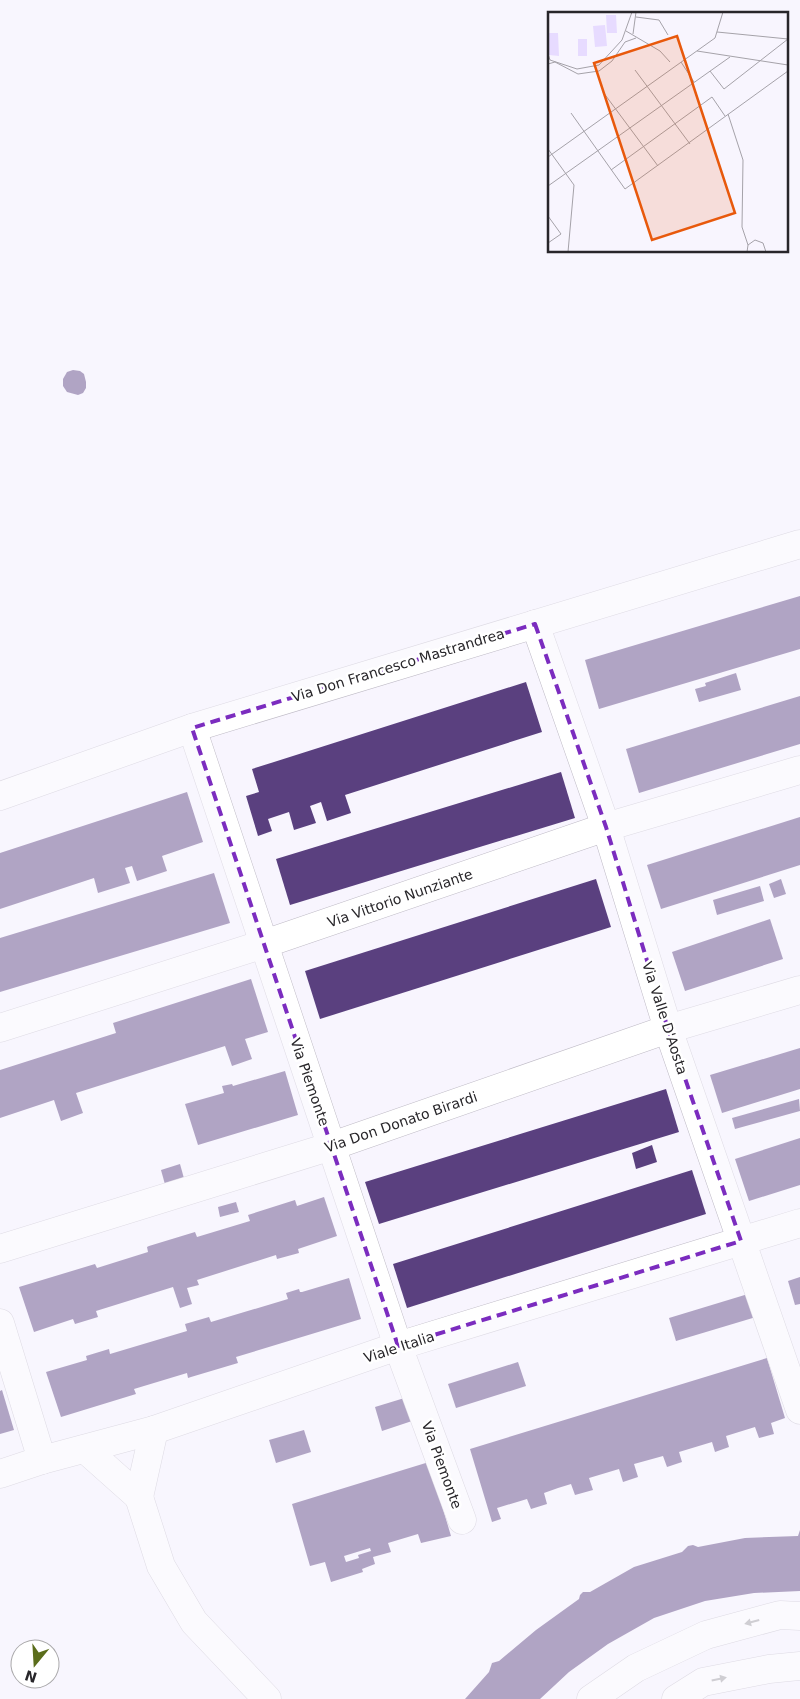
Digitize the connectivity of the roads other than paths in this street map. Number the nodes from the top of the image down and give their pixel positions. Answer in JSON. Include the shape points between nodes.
{"nodes":[{"id":1,"x":800,"y":544,"type":"edge"},
{"id":2,"x":535,"y":624,"type":"junction"},
{"id":3,"x":192,"y":728,"type":"junction"},
{"id":4,"x":800,"y":770,"type":"edge"},
{"id":5,"x":0,"y":796,"type":"edge"},
{"id":6,"x":606,"y":827,"type":"junction"},
{"id":7,"x":264,"y":944,"type":"junction"},
{"id":8,"x":800,"y":990,"type":"edge"},
{"id":9,"x":0,"y":1028,"type":"edge"},
{"id":10,"x":668,"y":1029,"type":"junction"},
{"id":11,"x":332,"y":1146,"type":"junction"},
{"id":12,"x":800,"y":1223,"type":"edge"},
{"id":13,"x":741,"y":1241,"type":"junction"},
{"id":14,"x":0,"y":1250,"type":"edge"},
{"id":15,"x":0,"y":1323,"type":"edge"},
{"id":16,"x":398,"y":1346,"type":"junction"},
{"id":17,"x":800,"y":1410,"type":"edge"},
{"id":18,"x":154,"y":1430,"type":"junction"},
{"id":19,"x":85,"y":1449,"type":"junction"},
{"id":20,"x":42,"y":1460,"type":"junction"},
{"id":21,"x":0,"y":1474,"type":"edge"},
{"id":22,"x":139,"y":1497,"type":"junction"},
{"id":23,"x":462,"y":1520,"type":"dead end"},
{"id":24,"x":800,"y":1616,"type":"edge"},
{"id":25,"x":800,"y":1666,"type":"edge"},
{"id":26,"x":267,"y":1699,"type":"edge"},
{"id":27,"x":591,"y":1699,"type":"edge"},
{"id":28,"x":676,"y":1699,"type":"edge"}],
"edges":[{"from":1,"to":2,"type":"street","name":"Via Don Francesco Mastrandrea"},
{"from":2,"to":3,"type":"street","name":"Via Don Francesco Mastrandrea"},
{"from":2,"to":6,"type":"street","name":"Via Valle D'Aosta"},
{"from":3,"to":5,"type":"street","name":"Via Don Francesco Mastrandrea"},
{"from":3,"to":7,"type":"street","name":"Via Piemonte"},
{"from":4,"to":6,"type":"street","name":"Via Vittorio Nunziante"},
{"from":6,"to":7,"type":"street","name":"Via Vittorio Nunziante"},
{"from":6,"to":10,"type":"street","name":"Via Valle D'Aosta"},
{"from":7,"to":9,"type":"street","name":"Via Vittorio Nunziante"},
{"from":7,"to":11,"type":"street","name":"Via Piemonte"},
{"from":8,"to":10,"type":"street","name":"Via Don Donato Birardi"},
{"from":10,"to":11,"type":"street","name":"Via Don Donato Birardi"},
{"from":10,"to":13,"type":"street","name":"Via Valle D'Aosta"},
{"from":11,"to":14,"type":"street","name":"Via Don Donato Birardi"},
{"from":11,"to":16,"type":"street","name":"Via Piemonte"},
{"from":12,"to":13,"type":"street","name":"Viale Italia"},
{"from":13,"to":16,"type":"street","name":"Viale Italia"},
{"from":13,"to":17,"type":"street","name":"Via Valle D'Aosta"},
{"from":15,"to":20,"type":"street"},
{"from":16,"to":18,"type":"street","name":"Viale Italia"},
{"from":16,"to":23,"type":"street","name":"Via Piemonte"},
{"from":18,"to":19,"type":"street","name":"Viale Italia"},
{"from":18,"to":22,"type":"street"},
{"from":19,"to":20,"type":"street","name":"Viale Italia"},
{"from":19,"to":22,"type":"street"},
{"from":20,"to":21,"type":"street","name":"Viale Italia"},
{"from":22,"to":26,"type":"street","via":[[161,1566],[194,1622]]},
{"from":24,"to":27,"type":"street","one_way":true,"via":[[780,1615],[706,1635],[636,1668]]},
{"from":28,"to":25,"type":"street","one_way":true,"via":[[703,1682],[769,1668]]}]}
